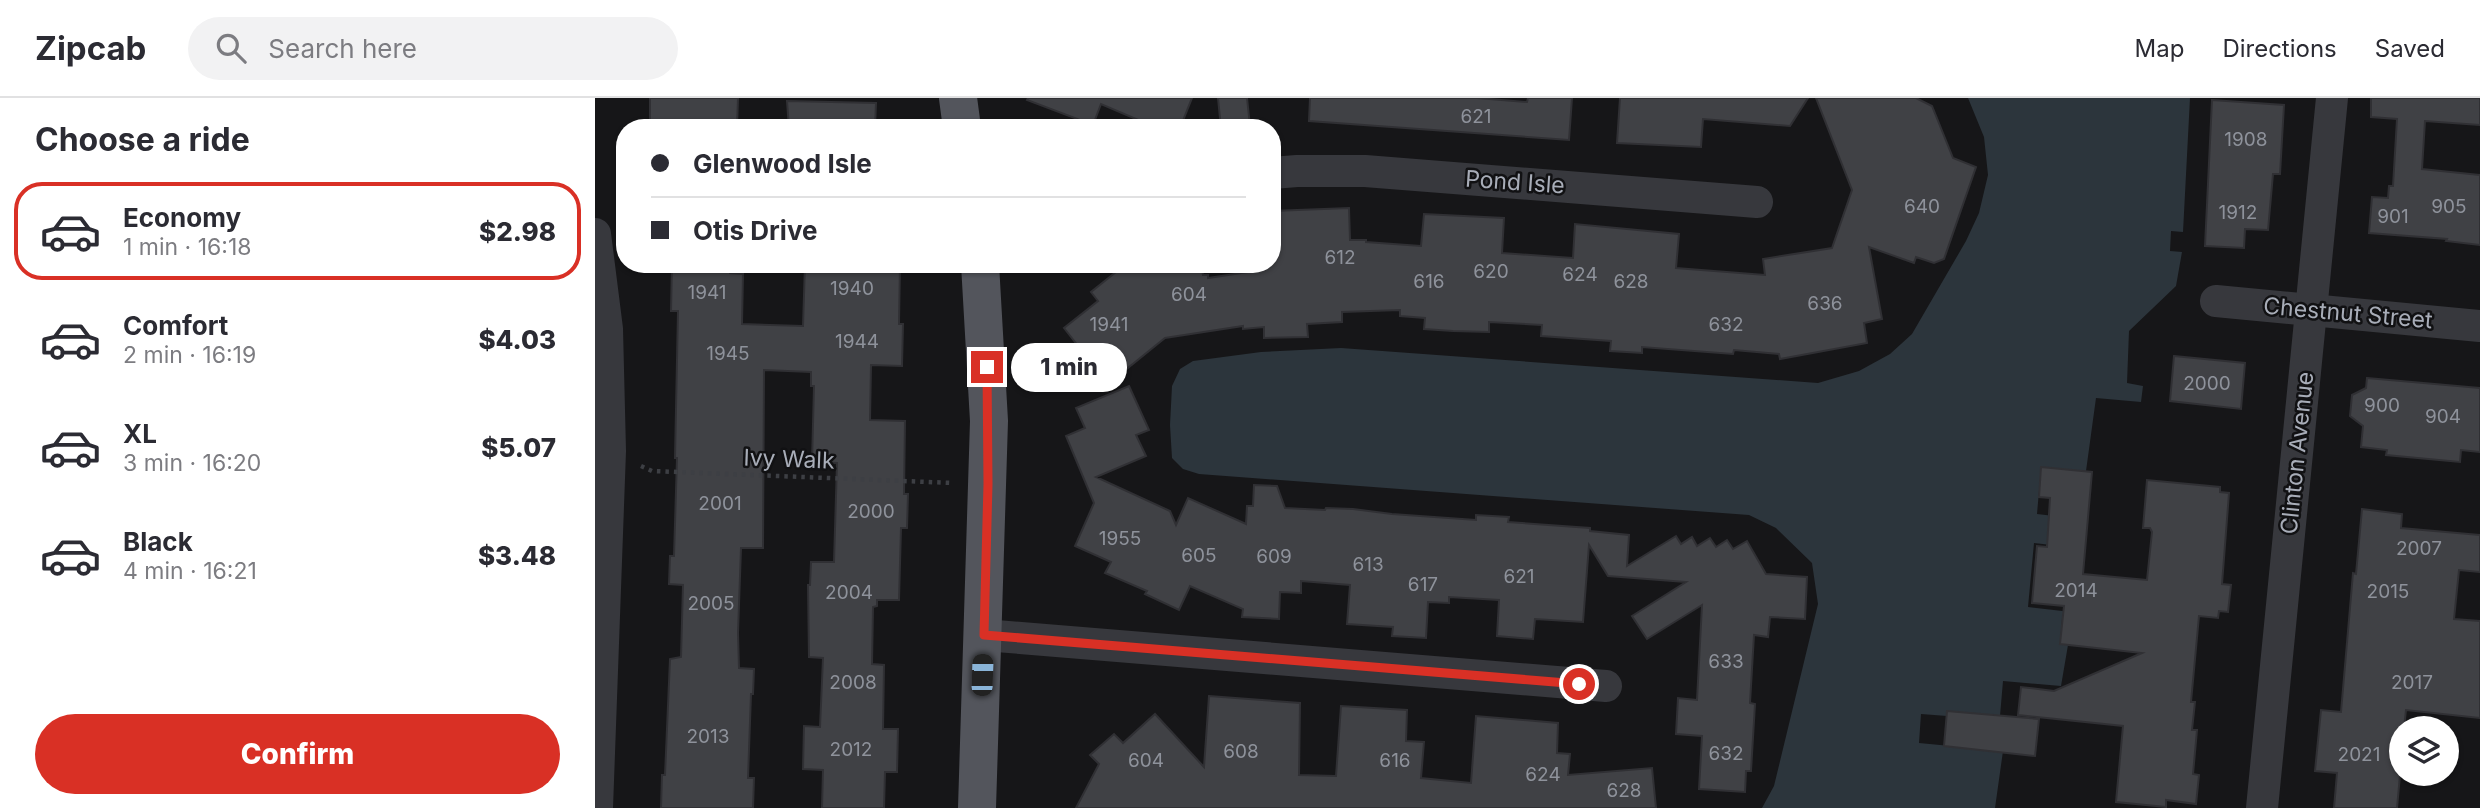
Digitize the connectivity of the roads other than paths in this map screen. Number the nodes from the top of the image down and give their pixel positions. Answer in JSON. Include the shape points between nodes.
{"nodes":[{"id":1,"x":958,"y":98,"type":"edge"},
{"id":2,"x":2332,"y":98,"type":"edge"},
{"id":3,"x":961,"y":119,"type":"edge"},
{"id":4,"x":1281,"y":172,"type":"edge"},
{"id":5,"x":1757,"y":202,"type":"dead end"},
{"id":6,"x":595,"y":234,"type":"edge"},
{"id":7,"x":982,"y":273,"type":"edge"},
{"id":8,"x":2216,"y":301,"type":"dead end"},
{"id":9,"x":2312,"y":309,"type":"junction"},
{"id":10,"x":2480,"y":326,"type":"edge"},
{"id":11,"x":984,"y":635,"type":"junction"},
{"id":12,"x":1606,"y":686,"type":"dead end"},
{"id":13,"x":597,"y":808,"type":"edge"},
{"id":14,"x":977,"y":808,"type":"edge"},
{"id":15,"x":2262,"y":808,"type":"edge"}],
"edges":[{"from":1,"to":3,"type":"main road"},
{"from":2,"to":9,"type":"street","name":"Clinton Avenue"},
{"from":4,"to":5,"type":"street","name":"Pond Isle","via":[[1366,171]]},
{"from":6,"to":13,"type":"street","via":[[607,329],[610,452]]},
{"from":7,"to":11,"type":"main road","via":[[988,385]]},
{"from":8,"to":9,"type":"street","name":"Chestnut Street"},
{"from":9,"to":10,"type":"street","name":"Chestnut Street"},
{"from":9,"to":15,"type":"street","name":"Clinton Avenue"},
{"from":11,"to":12,"type":"street"},
{"from":11,"to":14,"type":"main road"}]}
